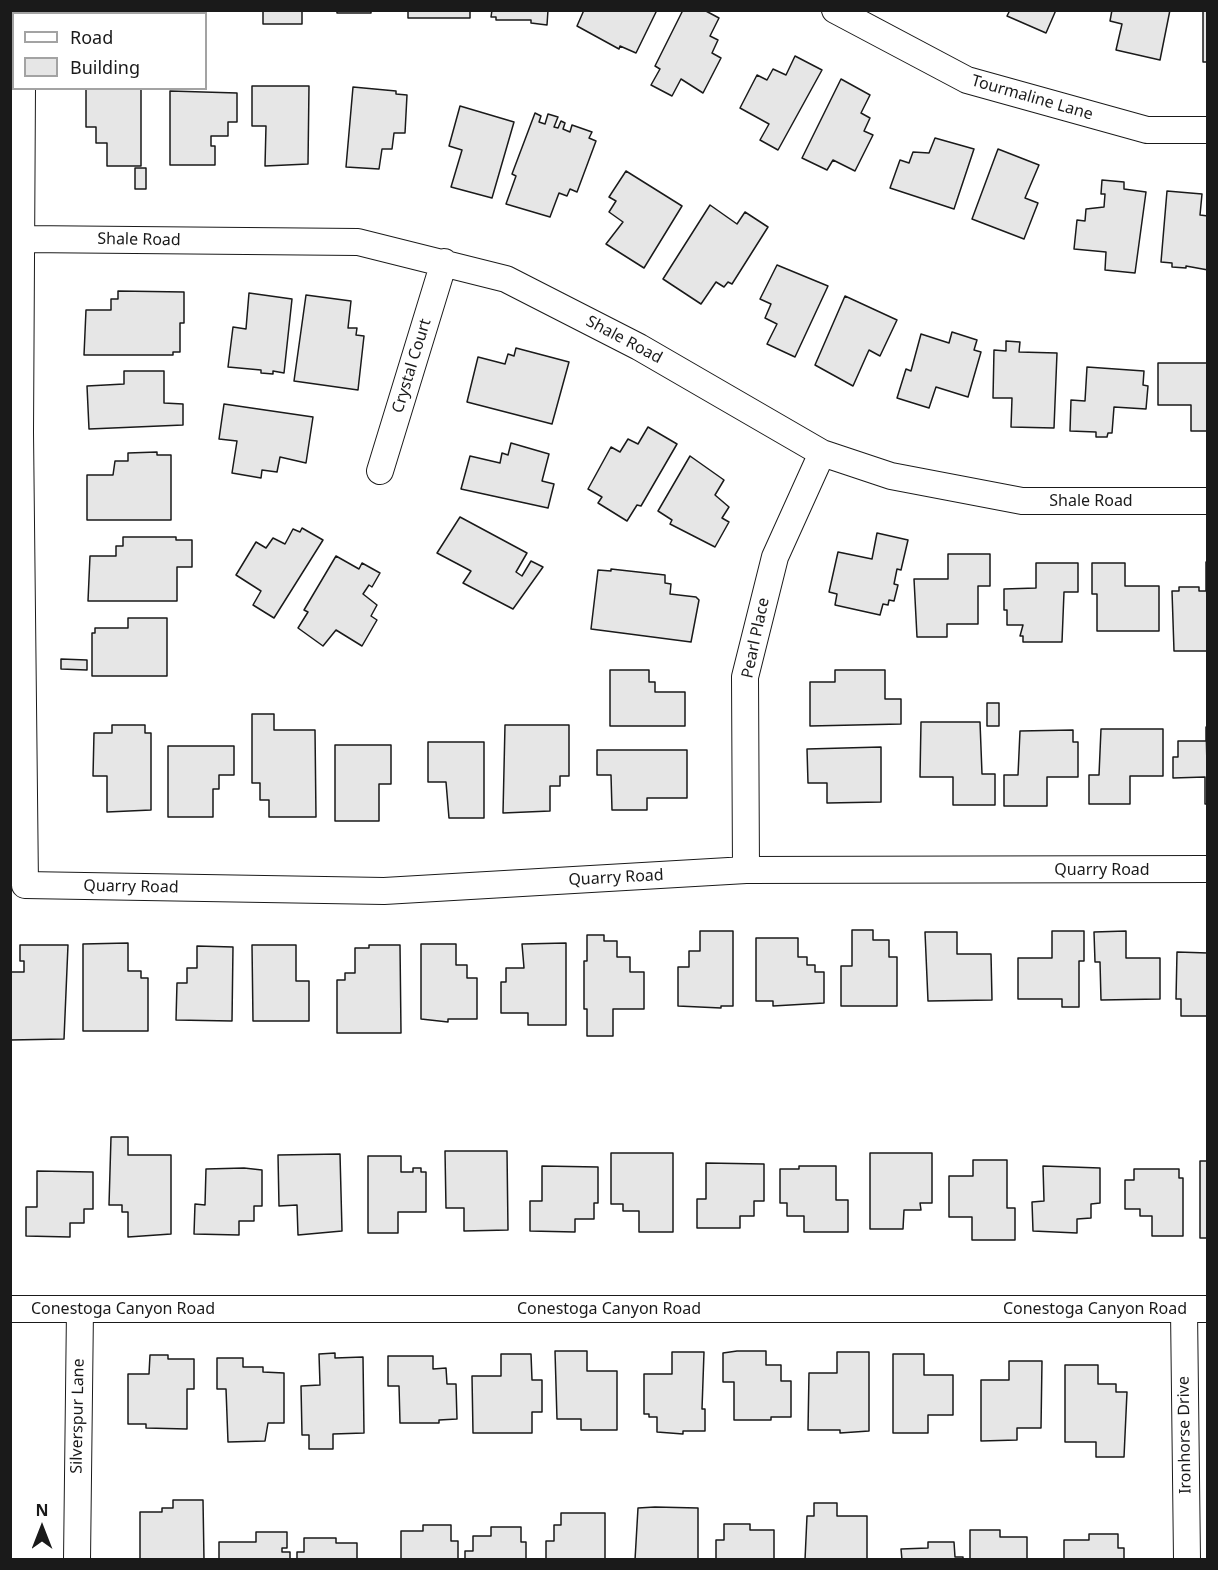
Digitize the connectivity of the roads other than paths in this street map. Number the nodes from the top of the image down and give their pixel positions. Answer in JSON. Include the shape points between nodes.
{"nodes":[{"id":1,"x":835,"y":10,"type":"edge"},
{"id":2,"x":22,"y":90,"type":"edge"},
{"id":3,"x":1208,"y":130,"type":"edge"},
{"id":4,"x":23,"y":239,"type":"junction"},
{"id":5,"x":444,"y":262,"type":"junction"},
{"id":6,"x":15,"y":432,"type":"edge"},
{"id":7,"x":822,"y":453,"type":"junction"},
{"id":8,"x":380,"y":471,"type":"dead end"},
{"id":9,"x":1208,"y":501,"type":"edge"},
{"id":10,"x":1208,"y":869,"type":"edge"},
{"id":11,"x":746,"y":870,"type":"junction"},
{"id":12,"x":10,"y":1309,"type":"edge"},
{"id":13,"x":80,"y":1309,"type":"junction"},
{"id":14,"x":1196,"y":1309,"type":"edge"},
{"id":15,"x":77,"y":1560,"type":"edge"},
{"id":16,"x":1187,"y":1560,"type":"edge"}],
"edges":[{"from":1,"to":3,"type":"street","name":"Tourmaline Lane","via":[[967,80],[1147,130]]},
{"from":2,"to":4,"type":"street"},
{"from":4,"to":5,"type":"street","name":"Shale Road","via":[[358,242]]},
{"from":4,"to":6,"type":"street"},
{"from":5,"to":7,"type":"street","name":"Shale Road","via":[[517,284],[639,347]]},
{"from":5,"to":8,"type":"street","name":"Crystal Court"},
{"from":6,"to":11,"type":"street","name":"Quarry Road","via":[[25,885],[384,891]]},
{"from":7,"to":9,"type":"street","name":"Shale Road","via":[[891,476],[1022,501]]},
{"from":7,"to":11,"type":"street","name":"Pearl Place","via":[[775,557],[745,678]]},
{"from":10,"to":11,"type":"street","name":"Quarry Road"},
{"from":12,"to":13,"type":"street","name":"Conestoga Canyon Road"},
{"from":13,"to":14,"type":"street","name":"Conestoga Canyon Road"},
{"from":13,"to":15,"type":"street","name":"Silverspur Lane"},
{"from":14,"to":16,"type":"street","name":"Ironhorse Drive"}]}
